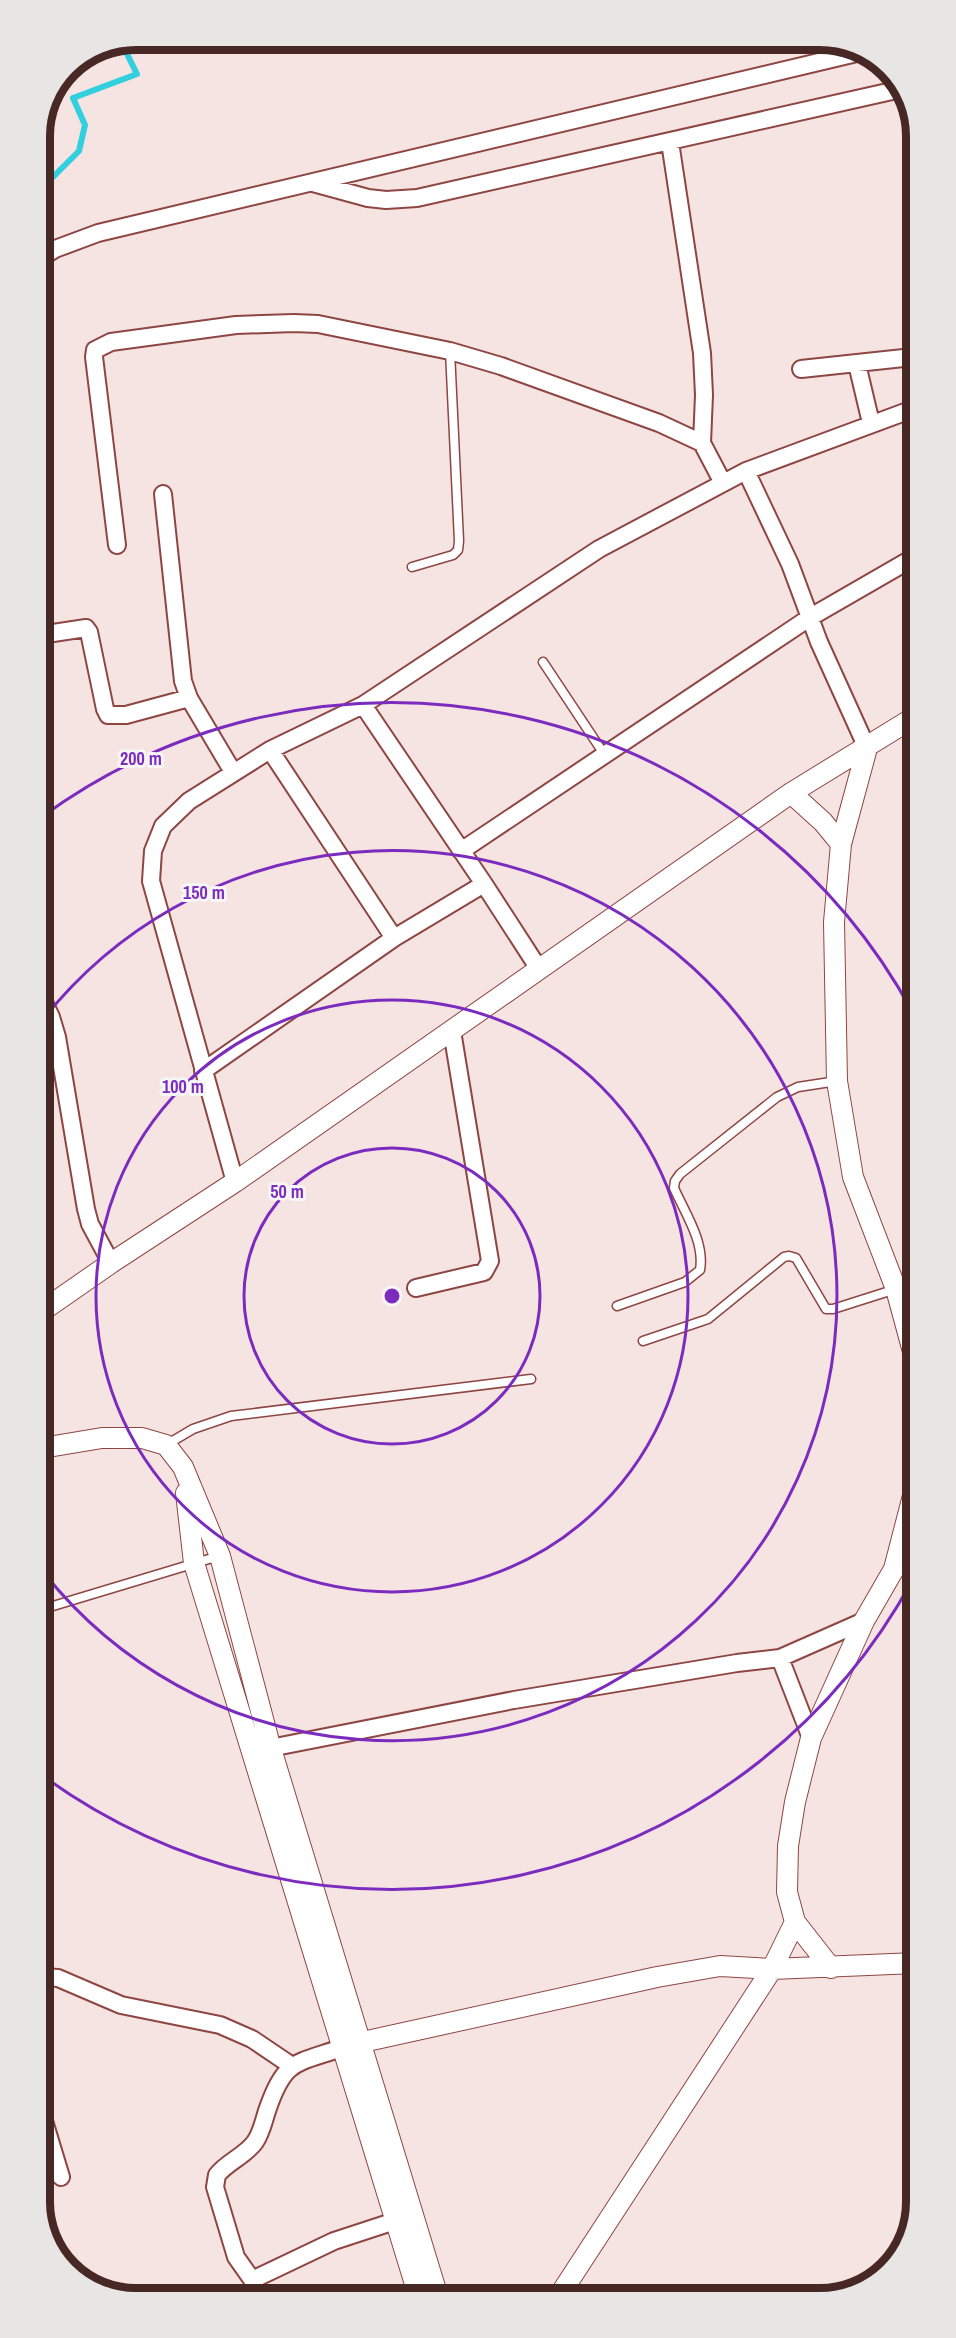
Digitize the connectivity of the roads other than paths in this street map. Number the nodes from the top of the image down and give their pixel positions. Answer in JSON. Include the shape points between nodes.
{"nodes":[{"id":1,"x":850,"y":55,"type":"edge"},
{"id":2,"x":894,"y":91,"type":"edge"},
{"id":3,"x":670,"y":142,"type":"junction"},
{"id":4,"x":312,"y":183,"type":"junction"},
{"id":5,"x":50,"y":252,"type":"edge"},
{"id":6,"x":450,"y":351,"type":"junction"},
{"id":7,"x":906,"y":358,"type":"edge"},
{"id":8,"x":857,"y":364,"type":"junction"},
{"id":9,"x":801,"y":369,"type":"dead end"},
{"id":10,"x":906,"y":411,"type":"edge"},
{"id":11,"x":871,"y":423,"type":"junction"},
{"id":12,"x":702,"y":442,"type":"junction"},
{"id":13,"x":746,"y":471,"type":"junction"},
{"id":14,"x":723,"y":483,"type":"junction"},
{"id":15,"x":162,"y":494,"type":"dead end"},
{"id":16,"x":117,"y":545,"type":"dead end"},
{"id":17,"x":906,"y":562,"type":"edge"},
{"id":18,"x":412,"y":567,"type":"dead end"},
{"id":19,"x":809,"y":618,"type":"junction"},
{"id":20,"x":50,"y":633,"type":"edge"},
{"id":21,"x":543,"y":662,"type":"dead end"},
{"id":22,"x":189,"y":698,"type":"junction"},
{"id":23,"x":363,"y":705,"type":"junction"},
{"id":24,"x":906,"y":723,"type":"edge"},
{"id":25,"x":867,"y":748,"type":"junction"},
{"id":26,"x":270,"y":750,"type":"junction"},
{"id":27,"x":604,"y":754,"type":"junction"},
{"id":28,"x":233,"y":772,"type":"junction"},
{"id":29,"x":791,"y":793,"type":"junction"},
{"id":30,"x":841,"y":844,"type":"junction"},
{"id":31,"x":461,"y":851,"type":"junction"},
{"id":32,"x":484,"y":884,"type":"junction"},
{"id":33,"x":394,"y":938,"type":"junction"},
{"id":34,"x":539,"y":969,"type":"junction"},
{"id":35,"x":50,"y":1015,"type":"edge"},
{"id":36,"x":452,"y":1031,"type":"junction"},
{"id":37,"x":203,"y":1071,"type":"junction"},
{"id":38,"x":837,"y":1081,"type":"junction"},
{"id":39,"x":235,"y":1182,"type":"junction"},
{"id":40,"x":111,"y":1263,"type":"junction"},
{"id":41,"x":416,"y":1288,"type":"dead end"},
{"id":42,"x":896,"y":1289,"type":"junction"},
{"id":43,"x":50,"y":1305,"type":"edge"},
{"id":44,"x":617,"y":1306,"type":"dead end"},
{"id":45,"x":906,"y":1326,"type":"edge"},
{"id":46,"x":643,"y":1341,"type":"dead end"},
{"id":47,"x":531,"y":1379,"type":"dead end"},
{"id":48,"x":166,"y":1445,"type":"junction"},
{"id":49,"x":50,"y":1447,"type":"edge"},
{"id":50,"x":183,"y":1467,"type":"junction"},
{"id":51,"x":906,"y":1523,"type":"edge"},
{"id":52,"x":220,"y":1556,"type":"junction"},
{"id":53,"x":194,"y":1563,"type":"junction"},
{"id":54,"x":50,"y":1607,"type":"edge"},
{"id":55,"x":864,"y":1621,"type":"junction"},
{"id":56,"x":780,"y":1658,"type":"junction"},
{"id":57,"x":811,"y":1737,"type":"junction"},
{"id":58,"x":261,"y":1750,"type":"junction"},
{"id":59,"x":795,"y":1922,"type":"junction"},
{"id":60,"x":906,"y":1963,"type":"edge"},
{"id":61,"x":831,"y":1968,"type":"junction"},
{"id":62,"x":772,"y":1969,"type":"junction"},
{"id":63,"x":50,"y":1976,"type":"edge"},
{"id":64,"x":361,"y":2042,"type":"junction"},
{"id":65,"x":341,"y":2047,"type":"junction"},
{"id":66,"x":292,"y":2066,"type":"junction"},
{"id":67,"x":50,"y":2141,"type":"edge"},
{"id":68,"x":61,"y":2177,"type":"dead end"},
{"id":69,"x":395,"y":2221,"type":"junction"},
{"id":70,"x":252,"y":2280,"type":"junction"},
{"id":71,"x":258,"y":2288,"type":"edge"},
{"id":72,"x":416,"y":2288,"type":"edge"},
{"id":73,"x":435,"y":2288,"type":"edge"},
{"id":74,"x":564,"y":2288,"type":"edge"}],
"edges":[{"from":1,"to":4,"type":"street"},
{"from":2,"to":3,"type":"street"},
{"from":3,"to":4,"type":"street","via":[[417,198],[386,201]]},
{"from":3,"to":12,"type":"street","via":[[702,353]]},
{"from":4,"to":5,"type":"street","via":[[98,233]]},
{"from":6,"to":12,"type":"street","via":[[501,366]]},
{"from":6,"to":16,"type":"street","via":[[294,322],[236,325],[101,345],[94,357]]},
{"from":6,"to":18,"type":"lane","via":[[458,550]]},
{"from":7,"to":8,"type":"street"},
{"from":8,"to":9,"type":"street"},
{"from":8,"to":11,"type":"street"},
{"from":10,"to":11,"type":"street"},
{"from":11,"to":13,"type":"street"},
{"from":12,"to":14,"type":"street"},
{"from":13,"to":14,"type":"street"},
{"from":13,"to":19,"type":"street","via":[[790,564]]},
{"from":14,"to":23,"type":"street","via":[[598,549]]},
{"from":15,"to":22,"type":"street","via":[[183,681]]},
{"from":17,"to":19,"type":"street"},
{"from":19,"to":25,"type":"street"},
{"from":19,"to":27,"type":"street"},
{"from":20,"to":22,"type":"street","via":[[86,628],[89,632],[108,715],[126,715]]},
{"from":21,"to":27,"type":"lane"},
{"from":22,"to":28,"type":"street"},
{"from":23,"to":26,"type":"street"},
{"from":23,"to":31,"type":"street"},
{"from":24,"to":25,"type":"street"},
{"from":25,"to":29,"type":"street"},
{"from":25,"to":30,"type":"street"},
{"from":26,"to":28,"type":"street"},
{"from":26,"to":33,"type":"street"},
{"from":27,"to":31,"type":"street"},
{"from":28,"to":37,"type":"street","via":[[189,801],[163,826],[153,851],[151,881]]},
{"from":29,"to":30,"type":"street"},
{"from":29,"to":34,"type":"street"},
{"from":30,"to":38,"type":"street","via":[[834,922]]},
{"from":31,"to":32,"type":"street"},
{"from":32,"to":33,"type":"street"},
{"from":32,"to":34,"type":"street"},
{"from":33,"to":37,"type":"street"},
{"from":34,"to":36,"type":"street"},
{"from":35,"to":40,"type":"street","via":[[86,1209]]},
{"from":36,"to":39,"type":"street"},
{"from":36,"to":41,"type":"street","via":[[490,1261],[484,1272]]},
{"from":37,"to":39,"type":"street"},
{"from":38,"to":42,"type":"street","via":[[853,1177]]},
{"from":38,"to":44,"type":"lane","via":[[798,1087],[777,1096],[680,1174],[674,1188],[700,1248],[700,1270],[684,1282]]},
{"from":39,"to":40,"type":"street"},
{"from":40,"to":43,"type":"street"},
{"from":42,"to":45,"type":"street"},
{"from":42,"to":46,"type":"lane","via":[[826,1309],[796,1258],[784,1257],[708,1319]]},
{"from":47,"to":48,"type":"lane","via":[[231,1416],[193,1428]]},
{"from":48,"to":49,"type":"street","via":[[142,1438],[102,1438]]},
{"from":48,"to":50,"type":"street"},
{"from":50,"to":52,"type":"street"},
{"from":50,"to":53,"type":"street"},
{"from":51,"to":55,"type":"street","via":[[894,1569]]},
{"from":52,"to":53,"type":"lane"},
{"from":52,"to":58,"type":"street"},
{"from":53,"to":54,"type":"lane"},
{"from":53,"to":58,"type":"street"},
{"from":55,"to":56,"type":"street"},
{"from":55,"to":57,"type":"street"},
{"from":56,"to":57,"type":"street"},
{"from":56,"to":58,"type":"street","via":[[514,1700]]},
{"from":57,"to":59,"type":"street","via":[[788,1846],[787,1892]]},
{"from":58,"to":64,"type":"street"},
{"from":58,"to":65,"type":"street"},
{"from":59,"to":61,"type":"street"},
{"from":59,"to":62,"type":"street"},
{"from":60,"to":61,"type":"street"},
{"from":61,"to":62,"type":"street"},
{"from":62,"to":64,"type":"street","via":[[720,1966],[657,1977]]},
{"from":62,"to":74,"type":"street"},
{"from":63,"to":66,"type":"street","via":[[121,2005],[198,2019],[229,2029],[252,2039]]},
{"from":64,"to":65,"type":"street"},
{"from":64,"to":73,"type":"street"},
{"from":65,"to":66,"type":"street"},
{"from":65,"to":69,"type":"street"},
{"from":66,"to":70,"type":"street","via":[[275,2087],[253,2145],[220,2171],[215,2181],[236,2257]]},
{"from":67,"to":68,"type":"street"},
{"from":69,"to":70,"type":"street","via":[[334,2241]]},
{"from":69,"to":72,"type":"street"},
{"from":70,"to":71,"type":"street"}]}
